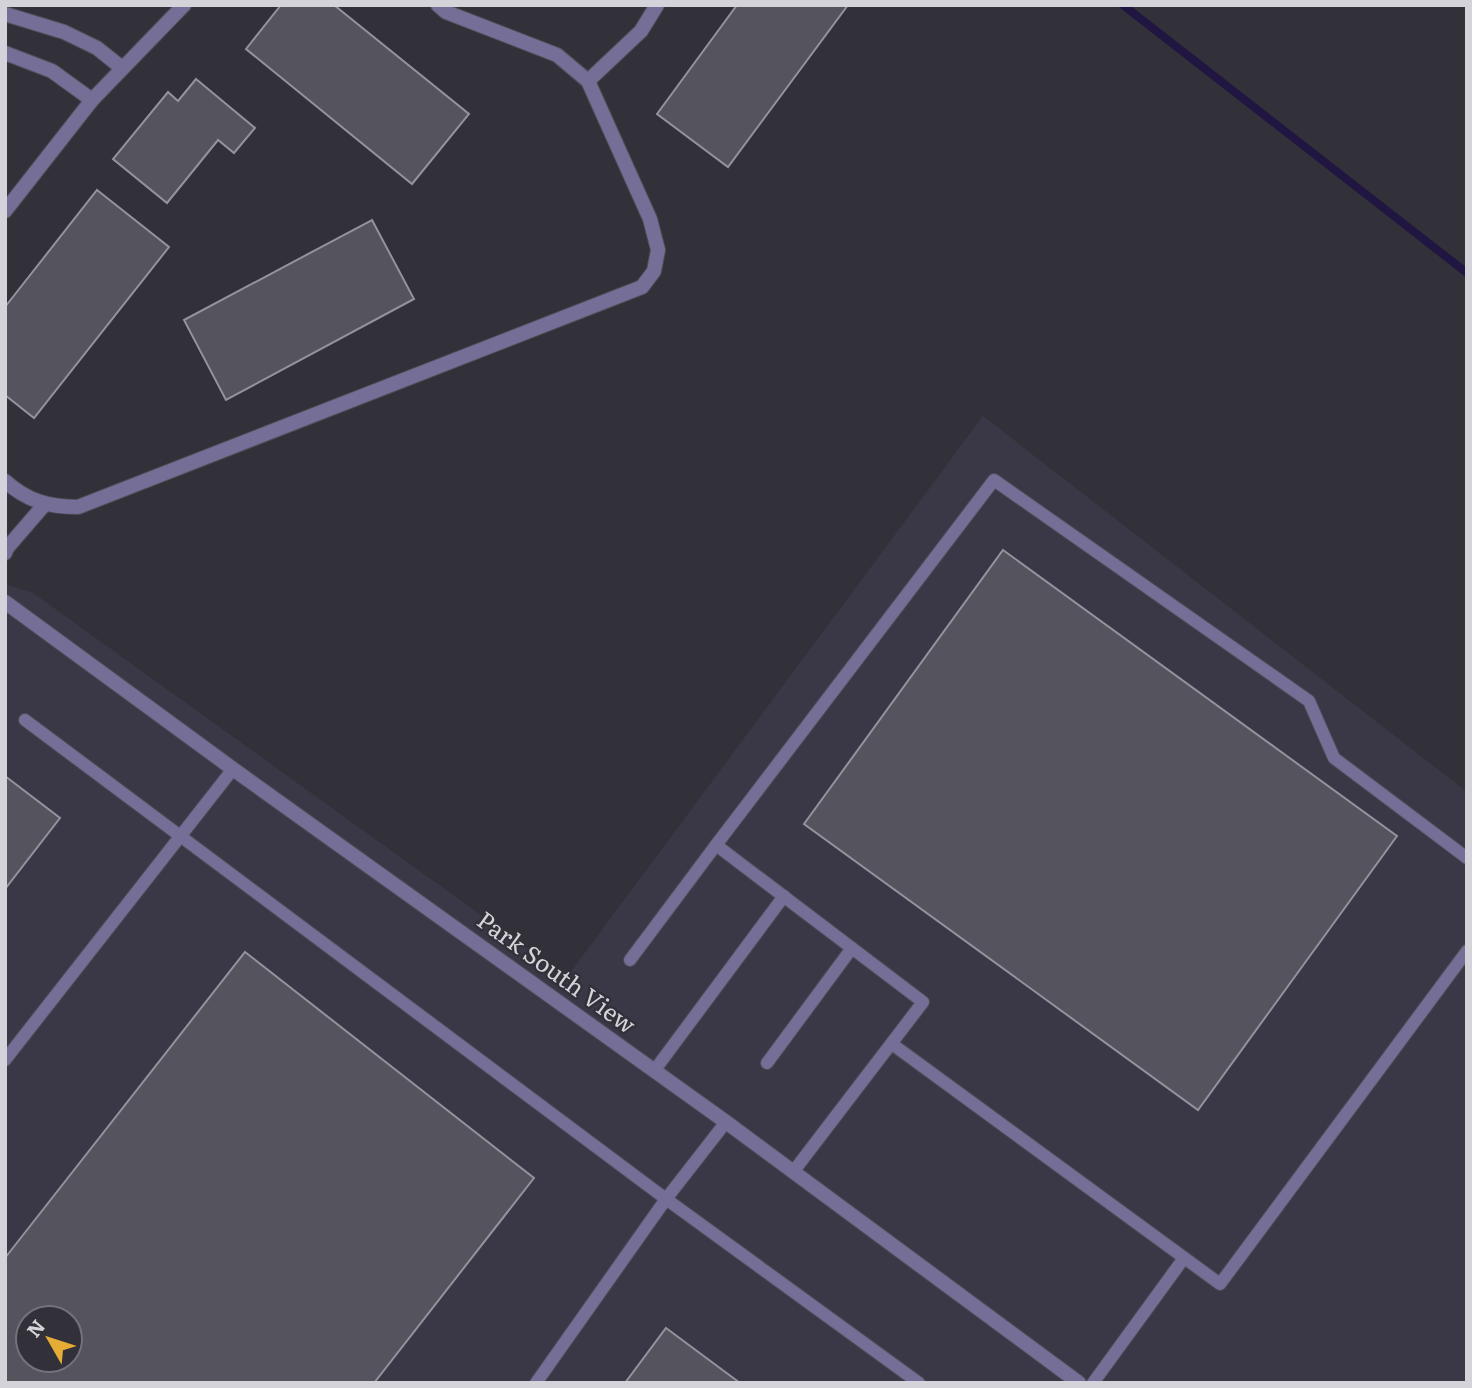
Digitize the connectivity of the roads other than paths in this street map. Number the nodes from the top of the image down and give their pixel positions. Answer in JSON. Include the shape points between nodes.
{"nodes":[{"id":1,"x":184,"y":5,"type":"edge"},
{"id":2,"x":438,"y":5,"type":"edge"},
{"id":3,"x":657,"y":5,"type":"edge"},
{"id":4,"x":5,"y":14,"type":"edge"},
{"id":5,"x":5,"y":53,"type":"edge"},
{"id":6,"x":122,"y":68,"type":"junction"},
{"id":7,"x":589,"y":81,"type":"junction"},
{"id":8,"x":92,"y":100,"type":"junction"},
{"id":9,"x":5,"y":211,"type":"edge"},
{"id":10,"x":5,"y":481,"type":"edge"},
{"id":11,"x":45,"y":504,"type":"junction"},
{"id":12,"x":5,"y":553,"type":"edge"},
{"id":13,"x":5,"y":602,"type":"edge"},
{"id":14,"x":25,"y":720,"type":"dead end"},
{"id":15,"x":233,"y":769,"type":"junction"},
{"id":16,"x":182,"y":836,"type":"junction"},
{"id":17,"x":716,"y":845,"type":"junction"},
{"id":18,"x":1467,"y":858,"type":"edge"},
{"id":19,"x":784,"y":896,"type":"junction"},
{"id":20,"x":852,"y":948,"type":"junction"},
{"id":21,"x":1467,"y":951,"type":"edge"},
{"id":22,"x":630,"y":960,"type":"dead end"},
{"id":23,"x":892,"y":1044,"type":"junction"},
{"id":24,"x":5,"y":1059,"type":"edge"},
{"id":25,"x":767,"y":1063,"type":"dead end"},
{"id":26,"x":654,"y":1071,"type":"junction"},
{"id":27,"x":726,"y":1122,"type":"junction"},
{"id":28,"x":793,"y":1172,"type":"junction"},
{"id":29,"x":666,"y":1199,"type":"junction"},
{"id":30,"x":1184,"y":1258,"type":"junction"},
{"id":31,"x":536,"y":1383,"type":"edge"},
{"id":32,"x":919,"y":1383,"type":"edge"},
{"id":33,"x":1079,"y":1383,"type":"edge"},
{"id":34,"x":1093,"y":1383,"type":"edge"}],
"edges":[{"from":1,"to":6,"type":"street"},
{"from":2,"to":7,"type":"street","via":[[557,55]]},
{"from":3,"to":7,"type":"street","via":[[642,31]]},
{"from":4,"to":6,"type":"street","via":[[64,32],[97,48]]},
{"from":5,"to":8,"type":"street","via":[[52,71]]},
{"from":6,"to":8,"type":"street"},
{"from":7,"to":11,"type":"street","via":[[650,219],[659,250],[654,271],[642,287],[78,507]]},
{"from":8,"to":9,"type":"street"},
{"from":10,"to":11,"type":"street"},
{"from":11,"to":12,"type":"street"},
{"from":13,"to":15,"type":"street","name":"Park South View"},
{"from":14,"to":16,"type":"lane"},
{"from":15,"to":16,"type":"lane"},
{"from":15,"to":26,"type":"street","name":"Park South View"},
{"from":16,"to":24,"type":"lane"},
{"from":16,"to":29,"type":"lane"},
{"from":17,"to":18,"type":"lane","via":[[994,481],[1309,701],[1334,758]]},
{"from":17,"to":19,"type":"lane"},
{"from":17,"to":22,"type":"lane"},
{"from":19,"to":20,"type":"lane"},
{"from":19,"to":26,"type":"lane"},
{"from":20,"to":23,"type":"lane","via":[[923,1002]]},
{"from":20,"to":25,"type":"lane"},
{"from":21,"to":30,"type":"lane","via":[[1220,1284]]},
{"from":23,"to":28,"type":"lane"},
{"from":23,"to":30,"type":"lane"},
{"from":26,"to":27,"type":"street","name":"Park South View"},
{"from":27,"to":28,"type":"street","name":"Park South View"},
{"from":27,"to":29,"type":"lane"},
{"from":28,"to":33,"type":"street","name":"Park South View"},
{"from":29,"to":31,"type":"lane"},
{"from":29,"to":32,"type":"lane"},
{"from":30,"to":34,"type":"lane"}]}
